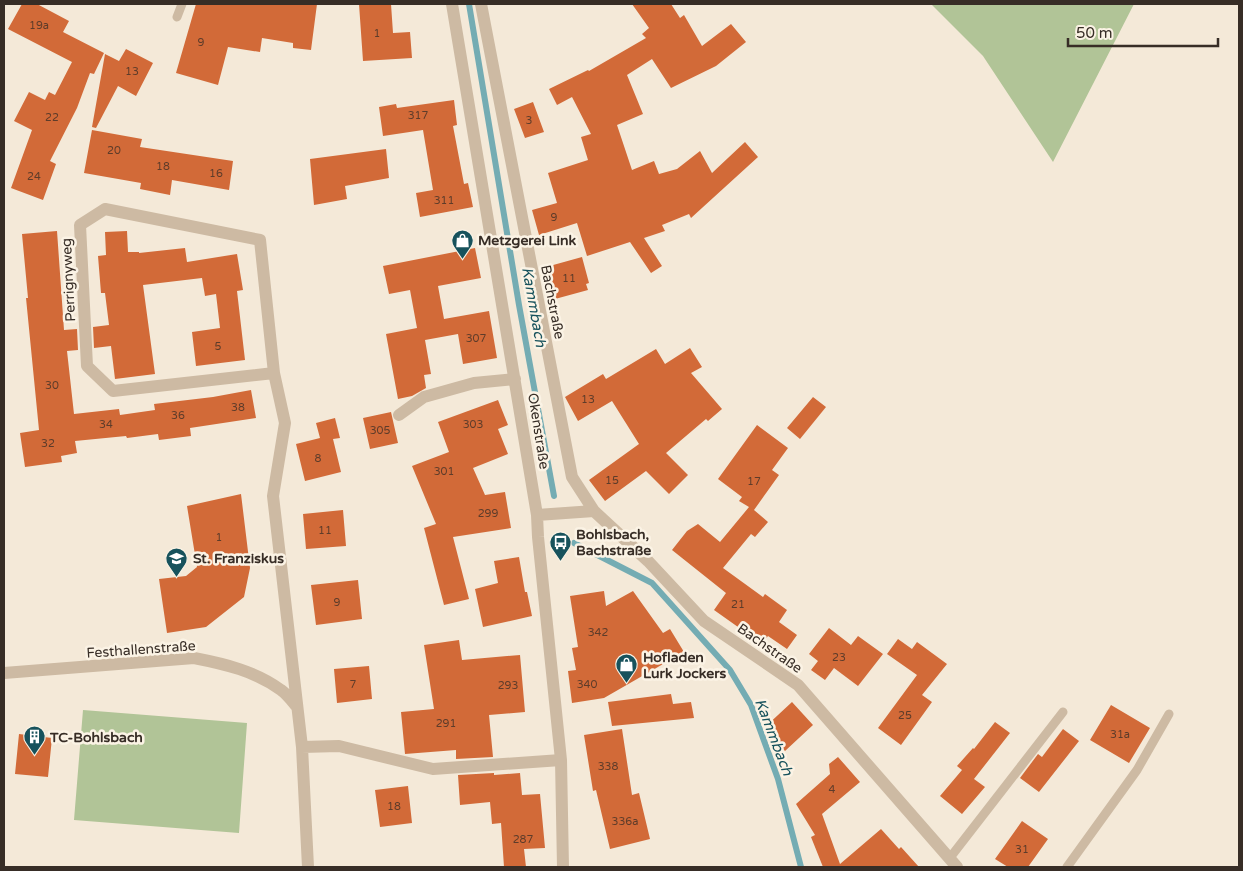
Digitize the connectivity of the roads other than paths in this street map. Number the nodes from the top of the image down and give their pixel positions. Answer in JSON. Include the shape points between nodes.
{"nodes":[{"id":1,"x":182,"y":4,"type":"edge"},
{"id":2,"x":452,"y":4,"type":"edge"},
{"id":3,"x":481,"y":4,"type":"edge"},
{"id":4,"x":177,"y":17,"type":"dead end"},
{"id":5,"x":274,"y":373,"type":"junction"},
{"id":6,"x":515,"y":379,"type":"junction"},
{"id":7,"x":399,"y":415,"type":"dead end"},
{"id":8,"x":594,"y":511,"type":"junction"},
{"id":9,"x":538,"y":515,"type":"junction"},
{"id":10,"x":4,"y":673,"type":"edge"},
{"id":11,"x":297,"y":707,"type":"junction"},
{"id":12,"x":1062,"y":712,"type":"dead end"},
{"id":13,"x":1169,"y":714,"type":"dead end"},
{"id":14,"x":302,"y":747,"type":"junction"},
{"id":15,"x":561,"y":760,"type":"junction"},
{"id":16,"x":953,"y":863,"type":"edge"},
{"id":17,"x":308,"y":867,"type":"edge"},
{"id":18,"x":563,"y":867,"type":"edge"},
{"id":19,"x":1066,"y":867,"type":"edge"}],
"edges":[{"from":1,"to":4,"type":"lane"},
{"from":2,"to":6,"type":"street","name":"Okenstraße"},
{"from":3,"to":8,"type":"street","name":"Bachstraße","via":[[572,477]]},
{"from":5,"to":5,"type":"street","name":"Perrignyweg","via":[[260,240],[105,209],[80,226],[87,366],[113,391]]},
{"from":5,"to":11,"type":"street","name":"Perrignyweg","via":[[285,423],[272,496]]},
{"from":6,"to":7,"type":"street","via":[[474,383],[424,397]]},
{"from":6,"to":9,"type":"street","name":"Okenstraße"},
{"from":8,"to":9,"type":"street"},
{"from":8,"to":16,"type":"street","name":"Bachstraße","via":[[648,561],[704,621],[798,685]]},
{"from":9,"to":15,"type":"street","name":"Okenstraße"},
{"from":10,"to":11,"type":"street","name":"Festhallenstraße","via":[[194,658],[222,663],[265,680],[283,691]]},
{"from":11,"to":14,"type":"street"},
{"from":12,"to":16,"type":"lane"},
{"from":13,"to":19,"type":"lane","via":[[1137,770]]},
{"from":14,"to":15,"type":"street","via":[[339,746],[433,769]]},
{"from":14,"to":17,"type":"street"},
{"from":15,"to":18,"type":"street","name":"Okenstraße"}]}
